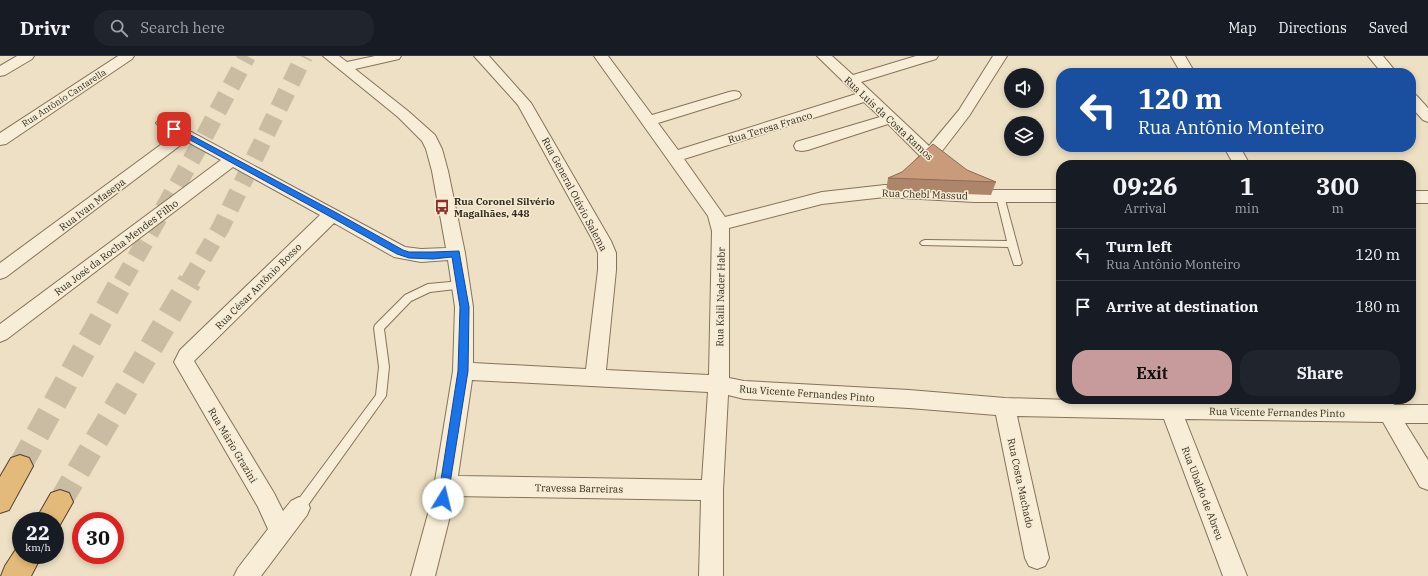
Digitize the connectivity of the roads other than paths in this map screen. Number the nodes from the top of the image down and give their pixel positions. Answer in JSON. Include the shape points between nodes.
{"nodes":[{"id":1,"x":27,"y":56,"type":"edge"},
{"id":2,"x":127,"y":56,"type":"edge"},
{"id":3,"x":394,"y":56,"type":"edge"},
{"id":4,"x":481,"y":56,"type":"edge"},
{"id":5,"x":601,"y":56,"type":"edge"},
{"id":6,"x":824,"y":56,"type":"edge"},
{"id":7,"x":931,"y":56,"type":"edge"},
{"id":8,"x":1000,"y":56,"type":"edge"},
{"id":9,"x":1178,"y":56,"type":"edge"},
{"id":10,"x":1375,"y":56,"type":"edge"},
{"id":11,"x":337,"y":62,"type":"edge"},
{"id":12,"x":1185,"y":68,"type":"edge"},
{"id":13,"x":1386,"y":68,"type":"edge"},
{"id":14,"x":0,"y":72,"type":"edge"},
{"id":15,"x":850,"y":81,"type":"junction"},
{"id":16,"x":734,"y":95,"type":"dead end"},
{"id":17,"x":866,"y":96,"type":"junction"},
{"id":18,"x":1416,"y":104,"type":"edge"},
{"id":19,"x":1428,"y":117,"type":"edge"},
{"id":20,"x":889,"y":119,"type":"junction"},
{"id":21,"x":648,"y":122,"type":"junction"},
{"id":22,"x":164,"y":123,"type":"dead end"},
{"id":23,"x":184,"y":135,"type":"junction"},
{"id":24,"x":0,"y":140,"type":"edge"},
{"id":25,"x":802,"y":146,"type":"dead end"},
{"id":26,"x":674,"y":157,"type":"junction"},
{"id":27,"x":929,"y":157,"type":"junction"},
{"id":28,"x":232,"y":160,"type":"junction"},
{"id":29,"x":885,"y":191,"type":"junction"},
{"id":30,"x":1000,"y":196,"type":"junction"},
{"id":31,"x":1056,"y":196,"type":"edge"},
{"id":32,"x":1416,"y":197,"type":"edge"},
{"id":33,"x":1428,"y":197,"type":"edge"},
{"id":34,"x":332,"y":214,"type":"junction"},
{"id":35,"x":720,"y":224,"type":"junction"},
{"id":36,"x":925,"y":243,"type":"dead end"},
{"id":37,"x":1012,"y":244,"type":"junction"},
{"id":38,"x":456,"y":253,"type":"junction"},
{"id":39,"x":1017,"y":263,"type":"dead end"},
{"id":40,"x":0,"y":272,"type":"edge"},
{"id":41,"x":461,"y":284,"type":"junction"},
{"id":42,"x":0,"y":334,"type":"edge"},
{"id":43,"x":184,"y":360,"type":"joint"},
{"id":44,"x":463,"y":371,"type":"junction"},
{"id":45,"x":595,"y":377,"type":"junction"},
{"id":46,"x":718,"y":384,"type":"junction"},
{"id":47,"x":1101,"y":405,"type":"edge"},
{"id":48,"x":1384,"y":406,"type":"edge"},
{"id":49,"x":1005,"y":407,"type":"junction"},
{"id":50,"x":1171,"y":410,"type":"junction"},
{"id":51,"x":1428,"y":414,"type":"edge"},
{"id":52,"x":20,"y":466,"type":"tunnel mouth"},
{"id":53,"x":1428,"y":480,"type":"edge"},
{"id":54,"x":445,"y":486,"type":"junction"},
{"id":55,"x":712,"y":490,"type":"junction"},
{"id":56,"x":0,"y":501,"type":"edge"},
{"id":57,"x":299,"y":508,"type":"joint"},
{"id":58,"x":281,"y":531,"type":"junction"},
{"id":59,"x":1037,"y":558,"type":"dead end"},
{"id":60,"x":22,"y":564,"type":"edge"},
{"id":61,"x":15,"y":576,"type":"edge"},
{"id":62,"x":246,"y":576,"type":"edge"},
{"id":63,"x":423,"y":576,"type":"edge"},
{"id":64,"x":711,"y":576,"type":"edge"},
{"id":65,"x":1235,"y":576,"type":"edge"}],
"edges":[{"from":1,"to":14,"type":"street"},
{"from":2,"to":24,"type":"street","name":"Rua Antônio Cantarella"},
{"from":3,"to":11,"type":"street"},
{"from":4,"to":45,"type":"street","name":"Rua General Otávio Salema","via":[[524,103],[607,253]]},
{"from":5,"to":21,"type":"street","name":"Rua Kalil Nader Habr"},
{"from":6,"to":15,"type":"street","name":"Rua Luis da Costa Ramos"},
{"from":7,"to":15,"type":"street"},
{"from":8,"to":27,"type":"street","via":[[961,118]]},
{"from":9,"to":12,"type":"street"},
{"from":10,"to":13,"type":"street"},
{"from":11,"to":38,"type":"street","via":[[429,139],[440,171]]},
{"from":15,"to":17,"type":"street","name":"Rua Luis da Costa Ramos"},
{"from":16,"to":21,"type":"street"},
{"from":17,"to":20,"type":"street","name":"Rua Luis da Costa Ramos"},
{"from":17,"to":26,"type":"street","name":"Rua Teresa Franco"},
{"from":18,"to":19,"type":"street"},
{"from":20,"to":25,"type":"street"},
{"from":20,"to":27,"type":"street","name":"Rua Luis da Costa Ramos"},
{"from":21,"to":26,"type":"street","name":"Rua Kalil Nader Habr"},
{"from":22,"to":23,"type":"street"},
{"from":23,"to":28,"type":"street"},
{"from":23,"to":40,"type":"street","name":"Rua Ivan Masepa"},
{"from":26,"to":35,"type":"street","name":"Rua Kalil Nader Habr"},
{"from":27,"to":29,"type":"street","via":[[899,185]]},
{"from":27,"to":30,"type":"street","name":"Rua Luis da Costa Ramos","via":[[964,183]]},
{"from":28,"to":34,"type":"street"},
{"from":28,"to":42,"type":"street","name":"Rua José da Rocha Mendes Filho"},
{"from":29,"to":30,"type":"street","name":"Rua Chebl Massud"},
{"from":29,"to":35,"type":"street","name":"Rua Chebl Massud","via":[[822,198]]},
{"from":30,"to":31,"type":"street","name":"Rua Chebl Massud"},
{"from":30,"to":37,"type":"lane"},
{"from":32,"to":33,"type":"street"},
{"from":34,"to":38,"type":"street","via":[[409,255],[433,256]]},
{"from":34,"to":43,"type":"street","name":"Rua César Antônio Bosso"},
{"from":35,"to":46,"type":"street","name":"Rua Kalil Nader Habr","via":[[722,238]]},
{"from":36,"to":37,"type":"lane"},
{"from":37,"to":39,"type":"lane"},
{"from":38,"to":41,"type":"street"},
{"from":41,"to":44,"type":"street","via":[[464,307]]},
{"from":41,"to":57,"type":"lane","via":[[428,288],[408,298],[379,328],[384,367],[382,396]]},
{"from":43,"to":58,"type":"street","name":"Rua Mário Grazini","via":[[184,364],[266,500]]},
{"from":44,"to":45,"type":"street","name":"Rua Vicente Fernandes Pinto"},
{"from":44,"to":54,"type":"street"},
{"from":45,"to":46,"type":"street","name":"Rua Vicente Fernandes Pinto"},
{"from":46,"to":49,"type":"street","name":"Rua Vicente Fernandes Pinto","via":[[744,390]]},
{"from":46,"to":55,"type":"street","name":"Rua Kalil Nader Habr"},
{"from":47,"to":49,"type":"street","name":"Rua Vicente Fernandes Pinto"},
{"from":47,"to":50,"type":"street","name":"Rua Vicente Fernandes Pinto"},
{"from":48,"to":50,"type":"street","name":"Rua Vicente Fernandes Pinto"},
{"from":48,"to":51,"type":"street","name":"Rua Vicente Fernandes Pinto"},
{"from":48,"to":53,"type":"street"},
{"from":49,"to":59,"type":"street","name":"Rua Costa Machado"},
{"from":50,"to":65,"type":"street","name":"Rua Ubaldo de Abreu"},
{"from":52,"to":56,"type":"highway"},
{"from":54,"to":55,"type":"street","name":"Travessa Barreiras"},
{"from":54,"to":63,"type":"street"},
{"from":55,"to":64,"type":"street","name":"Rua Kalil Nader Habr"},
{"from":57,"to":58,"type":"street"},
{"from":58,"to":62,"type":"street"},
{"from":60,"to":61,"type":"highway"}]}
